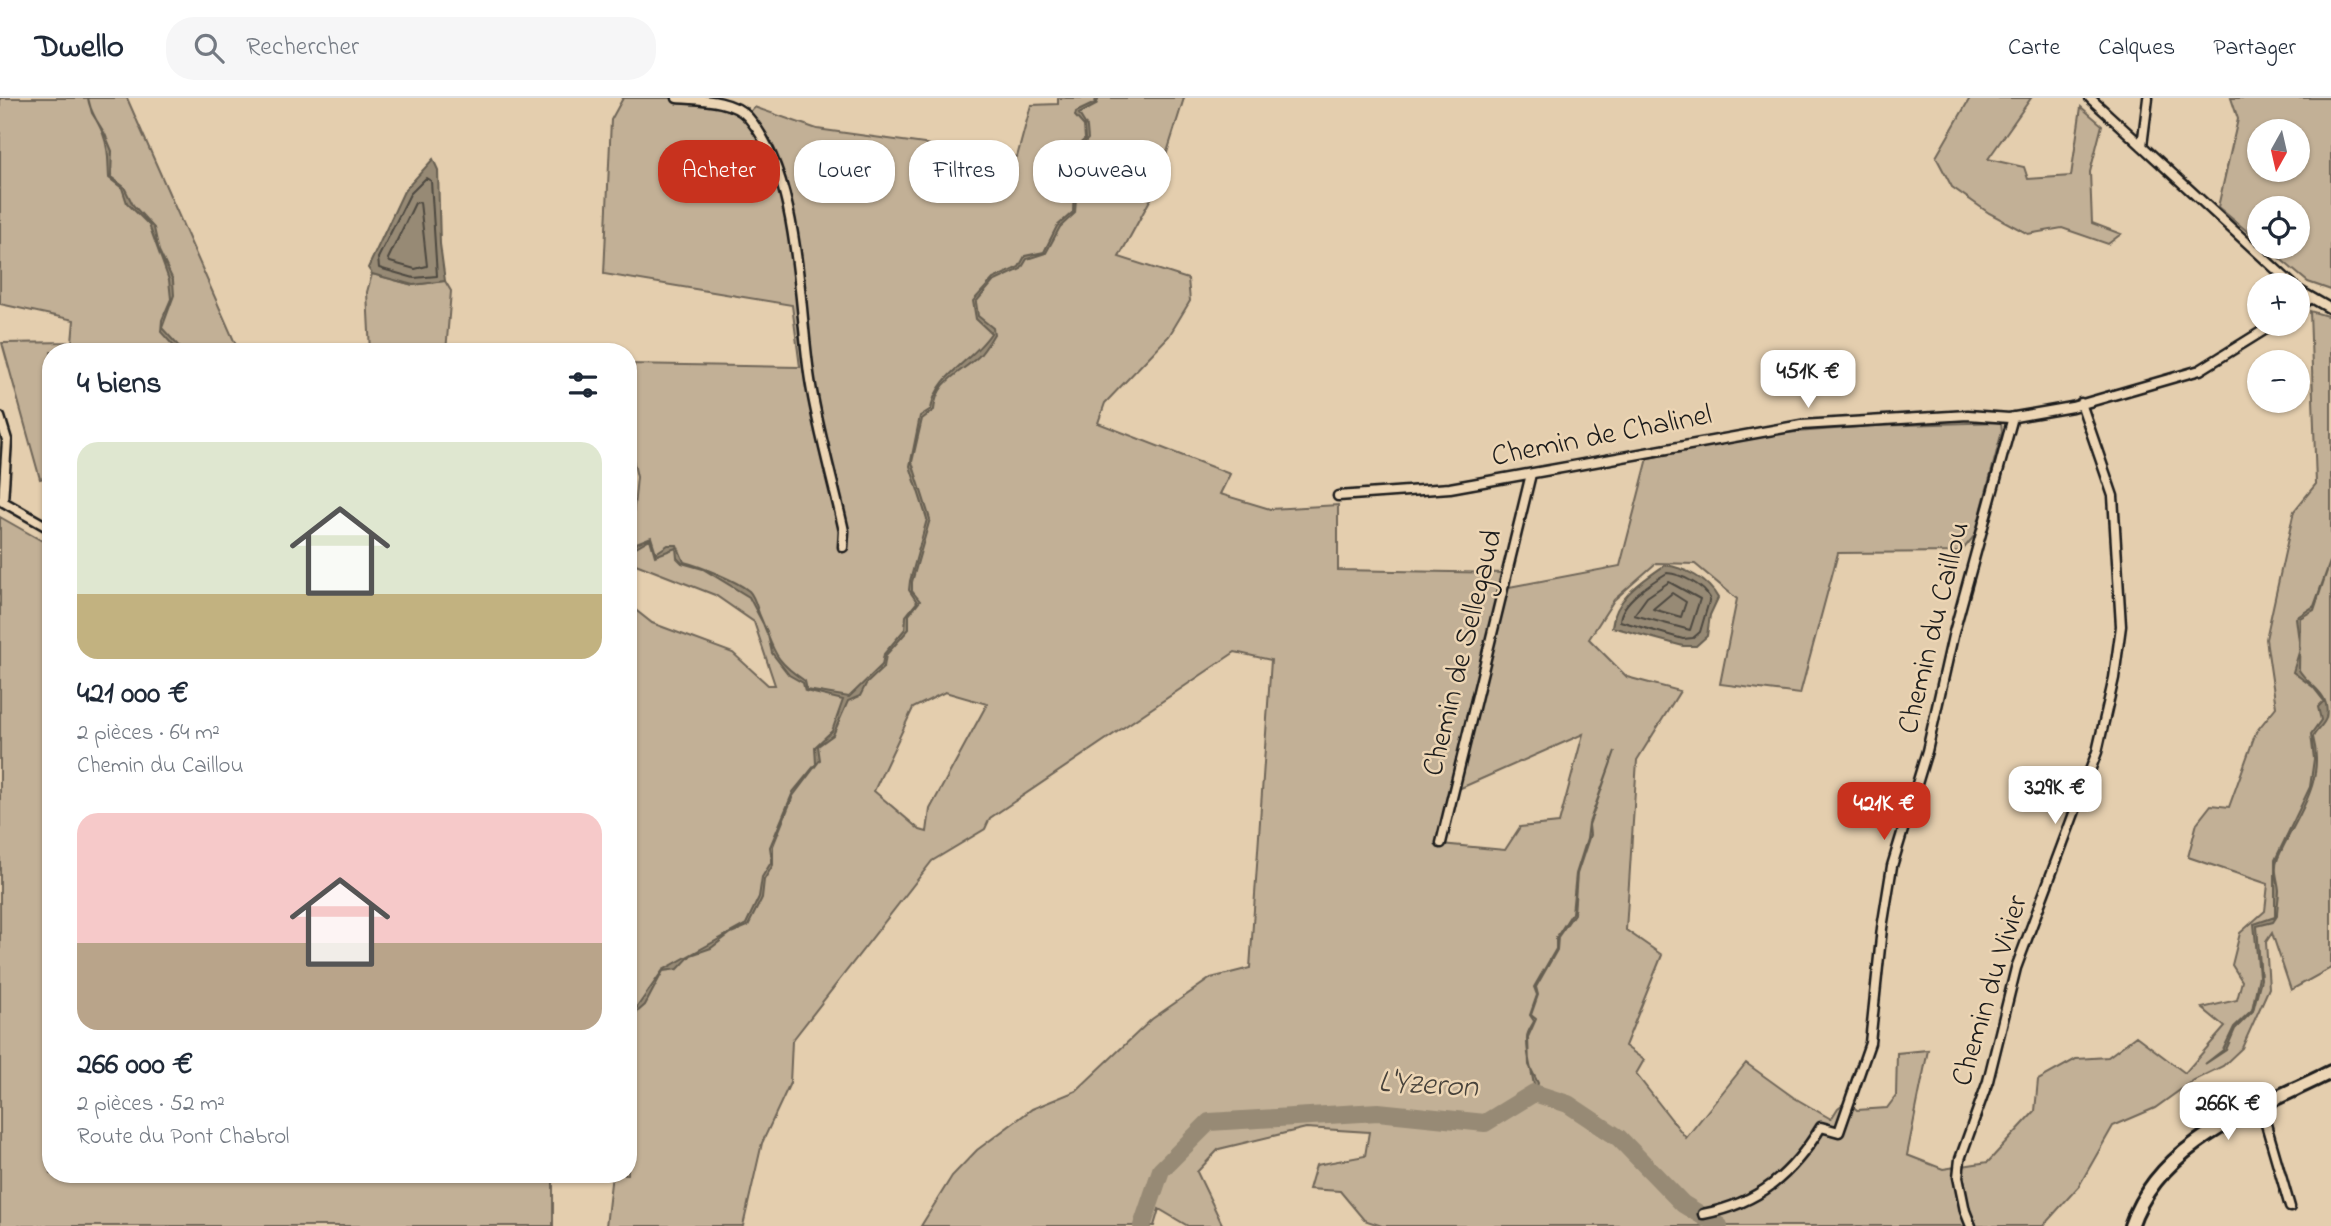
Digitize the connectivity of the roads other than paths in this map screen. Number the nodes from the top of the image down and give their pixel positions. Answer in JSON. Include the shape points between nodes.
{"nodes":[{"id":1,"x":677,"y":98,"type":"edge"},
{"id":2,"x":2090,"y":98,"type":"edge"},
{"id":3,"x":2148,"y":98,"type":"edge"},
{"id":4,"x":2143,"y":146,"type":"junction"},
{"id":5,"x":2280,"y":273,"type":"edge"},
{"id":6,"x":2310,"y":297,"type":"edge"},
{"id":7,"x":2314,"y":300,"type":"junction"},
{"id":8,"x":2310,"y":302,"type":"edge"},
{"id":9,"x":2331,"y":309,"type":"edge"},
{"id":10,"x":2255,"y":336,"type":"edge"},
{"id":11,"x":2081,"y":403,"type":"junction"},
{"id":12,"x":0,"y":417,"type":"edge"},
{"id":13,"x":2014,"y":417,"type":"junction"},
{"id":14,"x":1531,"y":474,"type":"junction"},
{"id":15,"x":1338,"y":496,"type":"dead end"},
{"id":16,"x":1,"y":501,"type":"edge"},
{"id":17,"x":42,"y":524,"type":"edge"},
{"id":18,"x":843,"y":547,"type":"dead end"},
{"id":19,"x":1441,"y":844,"type":"dead end"},
{"id":20,"x":2331,"y":1072,"type":"edge"},
{"id":21,"x":2261,"y":1107,"type":"junction"},
{"id":22,"x":2290,"y":1207,"type":"dead end"},
{"id":23,"x":1703,"y":1214,"type":"dead end"},
{"id":24,"x":1971,"y":1226,"type":"edge"},
{"id":25,"x":2131,"y":1226,"type":"edge"}],
"edges":[{"from":1,"to":18,"type":"street","via":[[709,100],[747,116],[777,172],[792,229],[810,379],[844,531]]},
{"from":2,"to":4,"type":"street"},
{"from":3,"to":4,"type":"street"},
{"from":4,"to":5,"type":"street"},
{"from":6,"to":7,"type":"street"},
{"from":7,"to":8,"type":"street"},
{"from":7,"to":9,"type":"street"},
{"from":10,"to":11,"type":"street","name":"Chemin de Chalinel","via":[[2200,370]]},
{"from":11,"to":13,"type":"street","name":"Chemin de Chalinel"},
{"from":11,"to":24,"type":"street","name":"Chemin du Vivier","via":[[2113,496],[2121,626],[2097,752],[2016,968],[1996,1055],[1960,1159],[1958,1177]]},
{"from":12,"to":16,"type":"street","via":[[6,440]]},
{"from":13,"to":14,"type":"street","name":"Chemin de Chalinel","via":[[1944,416],[1801,425]]},
{"from":13,"to":23,"type":"street","name":"Chemin du Caillou","via":[[1953,636],[1927,751],[1892,866],[1870,1043],[1848,1114],[1839,1132],[1822,1127],[1778,1182]]},
{"from":14,"to":15,"type":"street","name":"Chemin de Chalinel","via":[[1420,492]]},
{"from":14,"to":19,"type":"street","name":"Chemin de Sellegaud"},
{"from":16,"to":17,"type":"street"},
{"from":20,"to":21,"type":"main road"},
{"from":21,"to":22,"type":"street"},
{"from":21,"to":25,"type":"main road","via":[[2192,1144],[2167,1166]]}]}
